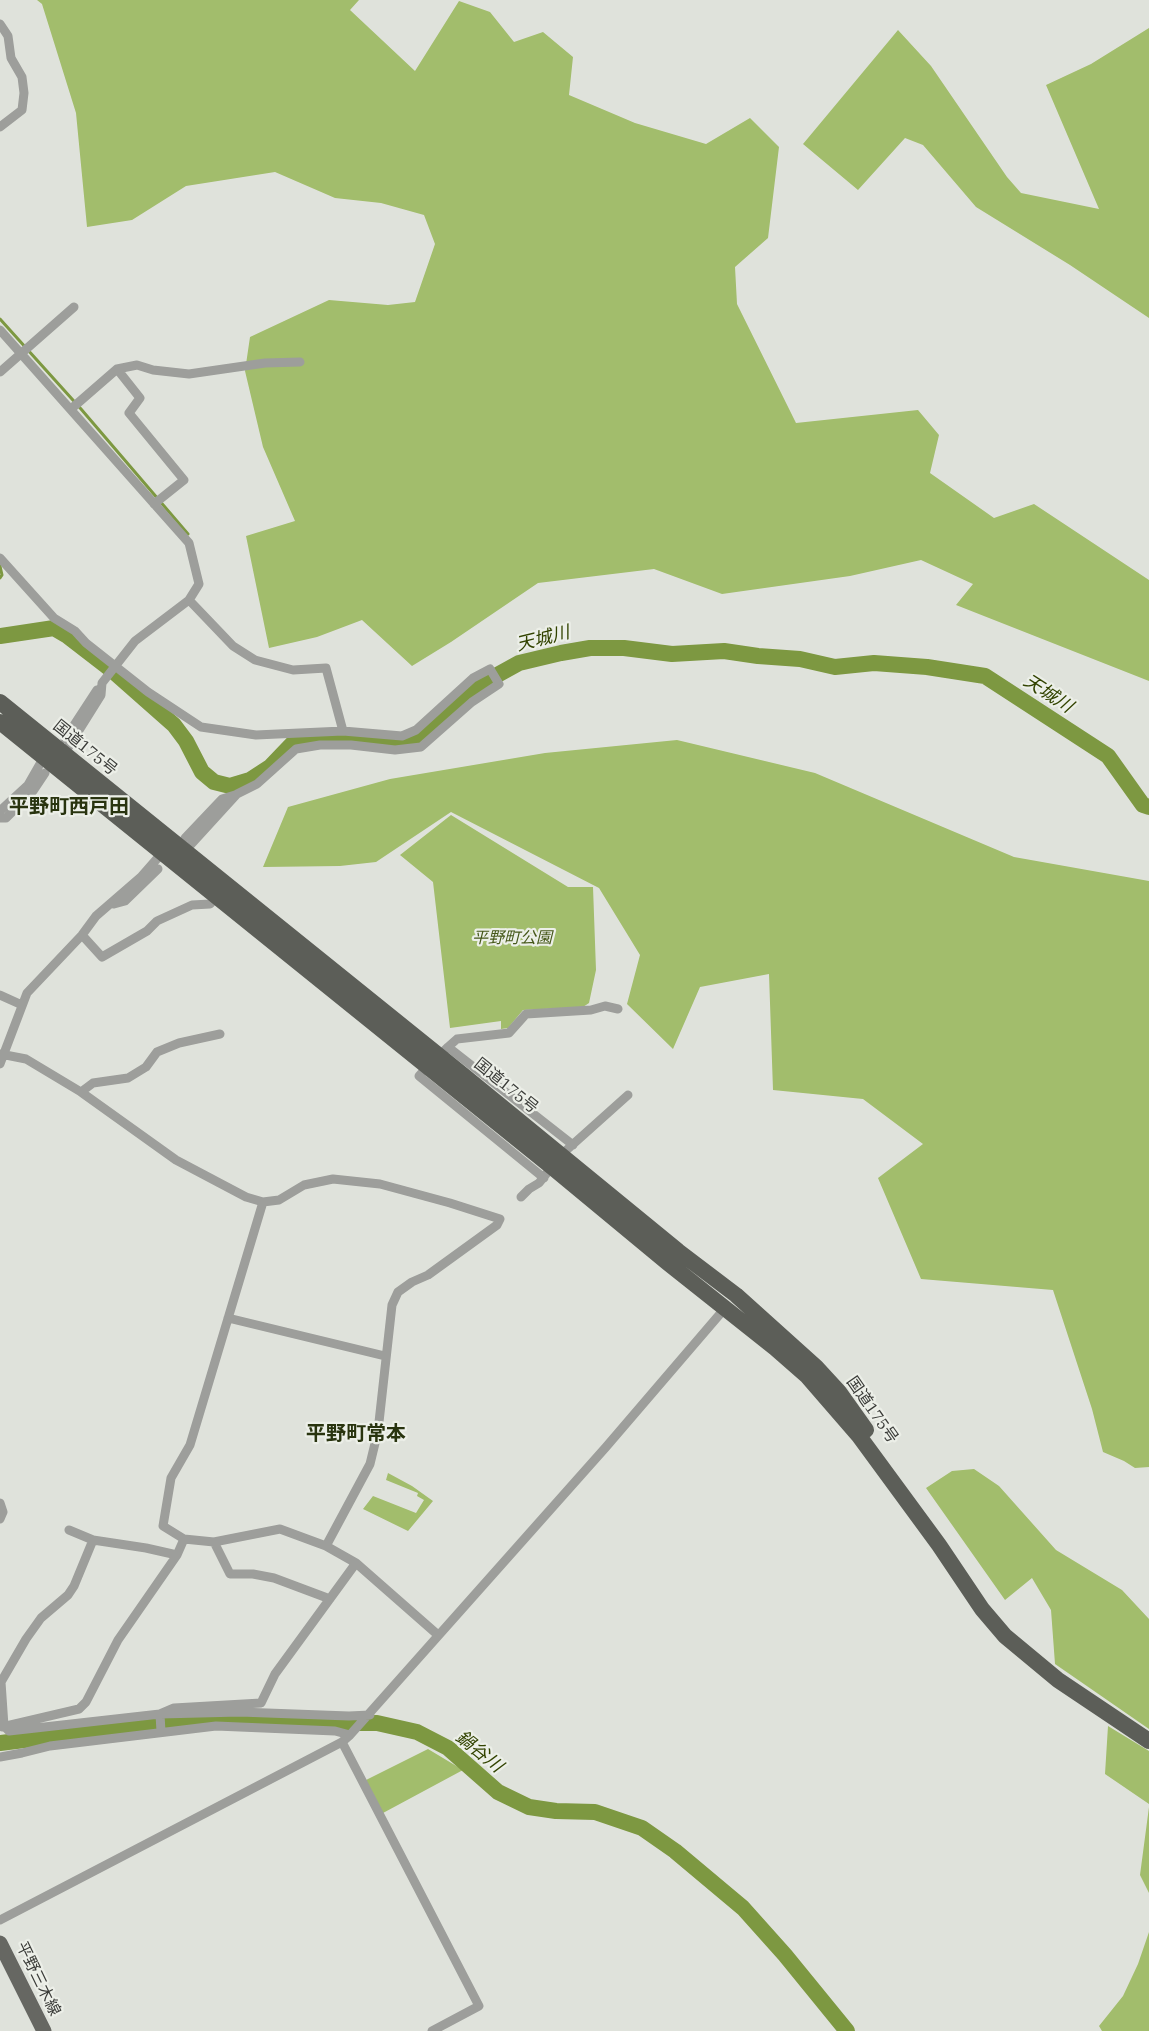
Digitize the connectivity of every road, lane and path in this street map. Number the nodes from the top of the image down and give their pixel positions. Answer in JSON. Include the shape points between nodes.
{"nodes":[{"id":1,"x":0,"y":24,"type":"edge"},
{"id":2,"x":0,"y":127,"type":"edge"},
{"id":3,"x":74,"y":307,"type":"dead end"},
{"id":4,"x":0,"y":330,"type":"edge"},
{"id":5,"x":21,"y":353,"type":"junction"},
{"id":6,"x":300,"y":362,"type":"dead end"},
{"id":7,"x":117,"y":369,"type":"junction"},
{"id":8,"x":0,"y":372,"type":"edge"},
{"id":9,"x":70,"y":409,"type":"junction"},
{"id":10,"x":154,"y":504,"type":"junction"},
{"id":11,"x":0,"y":558,"type":"edge"},
{"id":12,"x":189,"y":600,"type":"junction"},
{"id":13,"x":115,"y":666,"type":"junction"},
{"id":14,"x":102,"y":683,"type":"junction"},
{"id":15,"x":0,"y":702,"type":"edge"},
{"id":16,"x":0,"y":722,"type":"edge"},
{"id":17,"x":344,"y":731,"type":"junction"},
{"id":18,"x":319,"y":732,"type":"junction"},
{"id":19,"x":320,"y":745,"type":"junction"},
{"id":20,"x":64,"y":746,"type":"junction"},
{"id":21,"x":44,"y":765,"type":"junction"},
{"id":22,"x":0,"y":811,"type":"edge"},
{"id":23,"x":0,"y":818,"type":"edge"},
{"id":24,"x":185,"y":845,"type":"junction"},
{"id":25,"x":160,"y":861,"type":"junction"},
{"id":26,"x":216,"y":897,"type":"junction"},
{"id":27,"x":110,"y":904,"type":"junction"},
{"id":28,"x":82,"y":935,"type":"junction"},
{"id":29,"x":0,"y":995,"type":"edge"},
{"id":30,"x":22,"y":1005,"type":"junction"},
{"id":31,"x":618,"y":1009,"type":"dead end"},
{"id":32,"x":220,"y":1034,"type":"dead end"},
{"id":33,"x":439,"y":1056,"type":"junction"},
{"id":34,"x":1,"y":1057,"type":"edge"},
{"id":35,"x":81,"y":1092,"type":"junction"},
{"id":36,"x":628,"y":1095,"type":"dead end"},
{"id":37,"x":558,"y":1161,"type":"junction"},
{"id":38,"x":521,"y":1197,"type":"dead end"},
{"id":39,"x":263,"y":1202,"type":"junction"},
{"id":40,"x":736,"y":1295,"type":"junction"},
{"id":41,"x":725,"y":1308,"type":"junction"},
{"id":42,"x":228,"y":1318,"type":"junction"},
{"id":43,"x":385,"y":1356,"type":"junction"},
{"id":44,"x":0,"y":1503,"type":"edge"},
{"id":45,"x":0,"y":1519,"type":"edge"},
{"id":46,"x":69,"y":1530,"type":"dead end"},
{"id":47,"x":184,"y":1539,"type":"junction"},
{"id":48,"x":93,"y":1540,"type":"junction"},
{"id":49,"x":214,"y":1542,"type":"junction"},
{"id":50,"x":939,"y":1545,"type":"junction"},
{"id":51,"x":326,"y":1546,"type":"junction"},
{"id":52,"x":177,"y":1556,"type":"junction"},
{"id":53,"x":356,"y":1563,"type":"junction"},
{"id":54,"x":330,"y":1599,"type":"junction"},
{"id":55,"x":438,"y":1635,"type":"junction"},
{"id":56,"x":160,"y":1714,"type":"junction"},
{"id":57,"x":370,"y":1715,"type":"junction"},
{"id":58,"x":2,"y":1727,"type":"edge"},
{"id":59,"x":161,"y":1732,"type":"junction"},
{"id":60,"x":350,"y":1735,"type":"junction"},
{"id":61,"x":1149,"y":1740,"type":"edge"},
{"id":62,"x":342,"y":1742,"type":"junction"},
{"id":63,"x":0,"y":1757,"type":"edge"},
{"id":64,"x":0,"y":1920,"type":"edge"},
{"id":65,"x":0,"y":1942,"type":"edge"},
{"id":66,"x":434,"y":2030,"type":"edge"},
{"id":67,"x":44,"y":2031,"type":"edge"}],
"edges":[{"from":1,"to":2,"type":"street","via":[[8,36],[11,58],[22,77],[24,93],[22,110]]},
{"from":3,"to":5,"type":"street"},
{"from":4,"to":5,"type":"street"},
{"from":5,"to":8,"type":"street"},
{"from":5,"to":9,"type":"street"},
{"from":6,"to":7,"type":"street","via":[[189,374],[137,365]]},
{"from":7,"to":9,"type":"street"},
{"from":7,"to":10,"type":"street","via":[[140,399],[129,413],[184,480]]},
{"from":9,"to":10,"type":"street"},
{"from":10,"to":12,"type":"street","via":[[189,543],[199,585]]},
{"from":11,"to":13,"type":"street","via":[[54,618]]},
{"from":12,"to":13,"type":"street","via":[[135,641]]},
{"from":12,"to":17,"type":"street","via":[[233,646],[255,660],[293,670],[326,668]]},
{"from":13,"to":14,"type":"street"},
{"from":13,"to":18,"type":"street","via":[[201,726],[256,735]]},
{"from":14,"to":20,"type":"street"},
{"from":14,"to":20,"type":"street","via":[[101,695]]},
{"from":15,"to":20,"type":"highway","name":"国道175号"},
{"from":16,"to":21,"type":"highway","name":"国道175号"},
{"from":17,"to":18,"type":"street"},
{"from":17,"to":19,"type":"street","via":[[402,736],[416,730],[473,678],[490,669],[499,684],[472,702],[422,747],[395,750]]},
{"from":18,"to":19,"type":"street"},
{"from":19,"to":24,"type":"street","via":[[296,749],[257,784],[237,794]]},
{"from":20,"to":24,"type":"highway","name":"国道175号"},
{"from":21,"to":22,"type":"street"},
{"from":21,"to":23,"type":"street","via":[[33,791],[6,818]]},
{"from":21,"to":25,"type":"highway","name":"国道175号"},
{"from":24,"to":33,"type":"highway","name":"国道175号"},
{"from":25,"to":26,"type":"highway","name":"国道175号"},
{"from":25,"to":27,"type":"street"},
{"from":25,"to":27,"type":"street","via":[[125,901]]},
{"from":26,"to":28,"type":"street","via":[[210,904],[192,905],[157,921],[102,957]]},
{"from":26,"to":33,"type":"highway","name":"国道175号"},
{"from":27,"to":28,"type":"street"},
{"from":28,"to":30,"type":"street","via":[[27,993]]},
{"from":29,"to":30,"type":"street"},
{"from":30,"to":34,"type":"street"},
{"from":31,"to":33,"type":"street","via":[[605,1006],[526,1014],[509,1033],[457,1039]]},
{"from":32,"to":35,"type":"street","via":[[157,1052],[146,1067],[128,1078],[93,1083]]},
{"from":33,"to":37,"type":"highway","name":"国道175号"},
{"from":33,"to":37,"type":"street","via":[[419,1076]]},
{"from":34,"to":35,"type":"street","via":[[26,1059]]},
{"from":35,"to":39,"type":"street","via":[[176,1160]]},
{"from":36,"to":37,"type":"street"},
{"from":37,"to":38,"type":"street"},
{"from":37,"to":40,"type":"highway","name":"国道175号"},
{"from":37,"to":41,"type":"highway","name":"国道175号","via":[[668,1263]]},
{"from":39,"to":42,"type":"street"},
{"from":39,"to":43,"type":"street","via":[[279,1200],[304,1185],[333,1179],[380,1184],[500,1219],[428,1275],[398,1292],[392,1305]]},
{"from":40,"to":41,"type":"street"},
{"from":40,"to":50,"type":"highway","name":"国道175号","via":[[816,1366],[839,1392]]},
{"from":41,"to":50,"type":"highway","name":"国道175号","via":[[807,1376],[859,1436]]},
{"from":41,"to":55,"type":"street"},
{"from":42,"to":43,"type":"street"},
{"from":42,"to":47,"type":"street","via":[[190,1445],[171,1478],[163,1526]]},
{"from":43,"to":51,"type":"street","via":[[378,1431],[370,1464]]},
{"from":44,"to":45,"type":"street"},
{"from":46,"to":48,"type":"street"},
{"from":47,"to":49,"type":"street"},
{"from":47,"to":52,"type":"street"},
{"from":48,"to":52,"type":"street"},
{"from":48,"to":58,"type":"street","via":[[69,1595],[41,1618],[1,1683]]},
{"from":49,"to":51,"type":"street","via":[[280,1528]]},
{"from":49,"to":54,"type":"street","via":[[230,1574],[274,1578]]},
{"from":50,"to":61,"type":"highway","name":"国道175号","via":[[1005,1636],[1067,1686]]},
{"from":51,"to":53,"type":"street"},
{"from":52,"to":58,"type":"street","via":[[118,1640],[79,1709]]},
{"from":53,"to":54,"type":"street"},
{"from":53,"to":55,"type":"street"},
{"from":54,"to":56,"type":"street","via":[[275,1674],[261,1703],[174,1707]]},
{"from":55,"to":57,"type":"street"},
{"from":56,"to":57,"type":"street"},
{"from":56,"to":58,"type":"street","via":[[9,1731]]},
{"from":56,"to":59,"type":"street"},
{"from":57,"to":60,"type":"street"},
{"from":59,"to":60,"type":"street","via":[[216,1726]]},
{"from":59,"to":63,"type":"street","via":[[50,1746]]},
{"from":60,"to":62,"type":"street"},
{"from":62,"to":64,"type":"street"},
{"from":62,"to":66,"type":"street","via":[[479,2006]]},
{"from":65,"to":67,"type":"main road","name":"平野三木線"}]}
